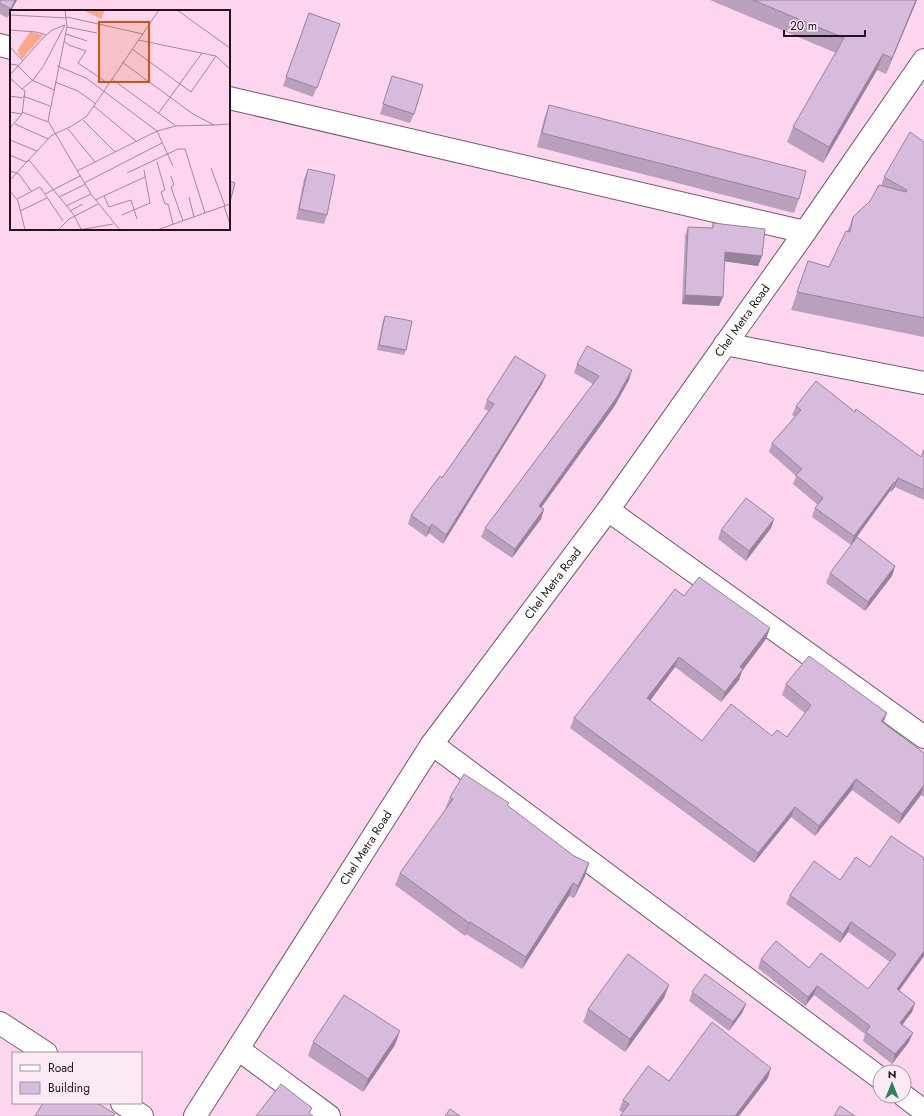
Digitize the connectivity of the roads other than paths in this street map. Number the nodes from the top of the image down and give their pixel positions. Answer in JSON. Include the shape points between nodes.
{"nodes":[{"id":1,"x":0,"y":45,"type":"edge"},
{"id":2,"x":10,"y":48,"type":"edge"},
{"id":3,"x":924,"y":60,"type":"edge"},
{"id":4,"x":230,"y":98,"type":"edge"},
{"id":5,"x":805,"y":232,"type":"junction"},
{"id":6,"x":725,"y":344,"type":"junction"},
{"id":7,"x":924,"y":383,"type":"edge"},
{"id":8,"x":608,"y":510,"type":"junction"},
{"id":9,"x":924,"y":737,"type":"edge"},
{"id":10,"x":432,"y":744,"type":"junction"},
{"id":11,"x":0,"y":1023,"type":"edge"},
{"id":12,"x":238,"y":1049,"type":"junction"},
{"id":13,"x":44,"y":1052,"type":"edge"},
{"id":14,"x":872,"y":1072,"type":"edge"},
{"id":15,"x":912,"y":1102,"type":"edge"},
{"id":16,"x":124,"y":1104,"type":"edge"},
{"id":17,"x":924,"y":1111,"type":"edge"},
{"id":18,"x":142,"y":1116,"type":"edge"},
{"id":19,"x":195,"y":1116,"type":"edge"},
{"id":20,"x":329,"y":1116,"type":"edge"}],
"edges":[{"from":1,"to":2,"type":"street"},
{"from":3,"to":5,"type":"street","name":"Chel Metra Road"},
{"from":4,"to":5,"type":"street"},
{"from":5,"to":6,"type":"street","name":"Chel Metra Road"},
{"from":6,"to":7,"type":"street"},
{"from":6,"to":8,"type":"street","name":"Chel Metra Road"},
{"from":8,"to":9,"type":"street"},
{"from":8,"to":10,"type":"street","name":"Chel Metra Road"},
{"from":10,"to":12,"type":"street","name":"Chel Metra Road"},
{"from":10,"to":14,"type":"street"},
{"from":11,"to":13,"type":"street"},
{"from":12,"to":19,"type":"street","name":"Chel Metra Road"},
{"from":12,"to":20,"type":"street"},
{"from":15,"to":17,"type":"street"},
{"from":16,"to":18,"type":"street"}]}
